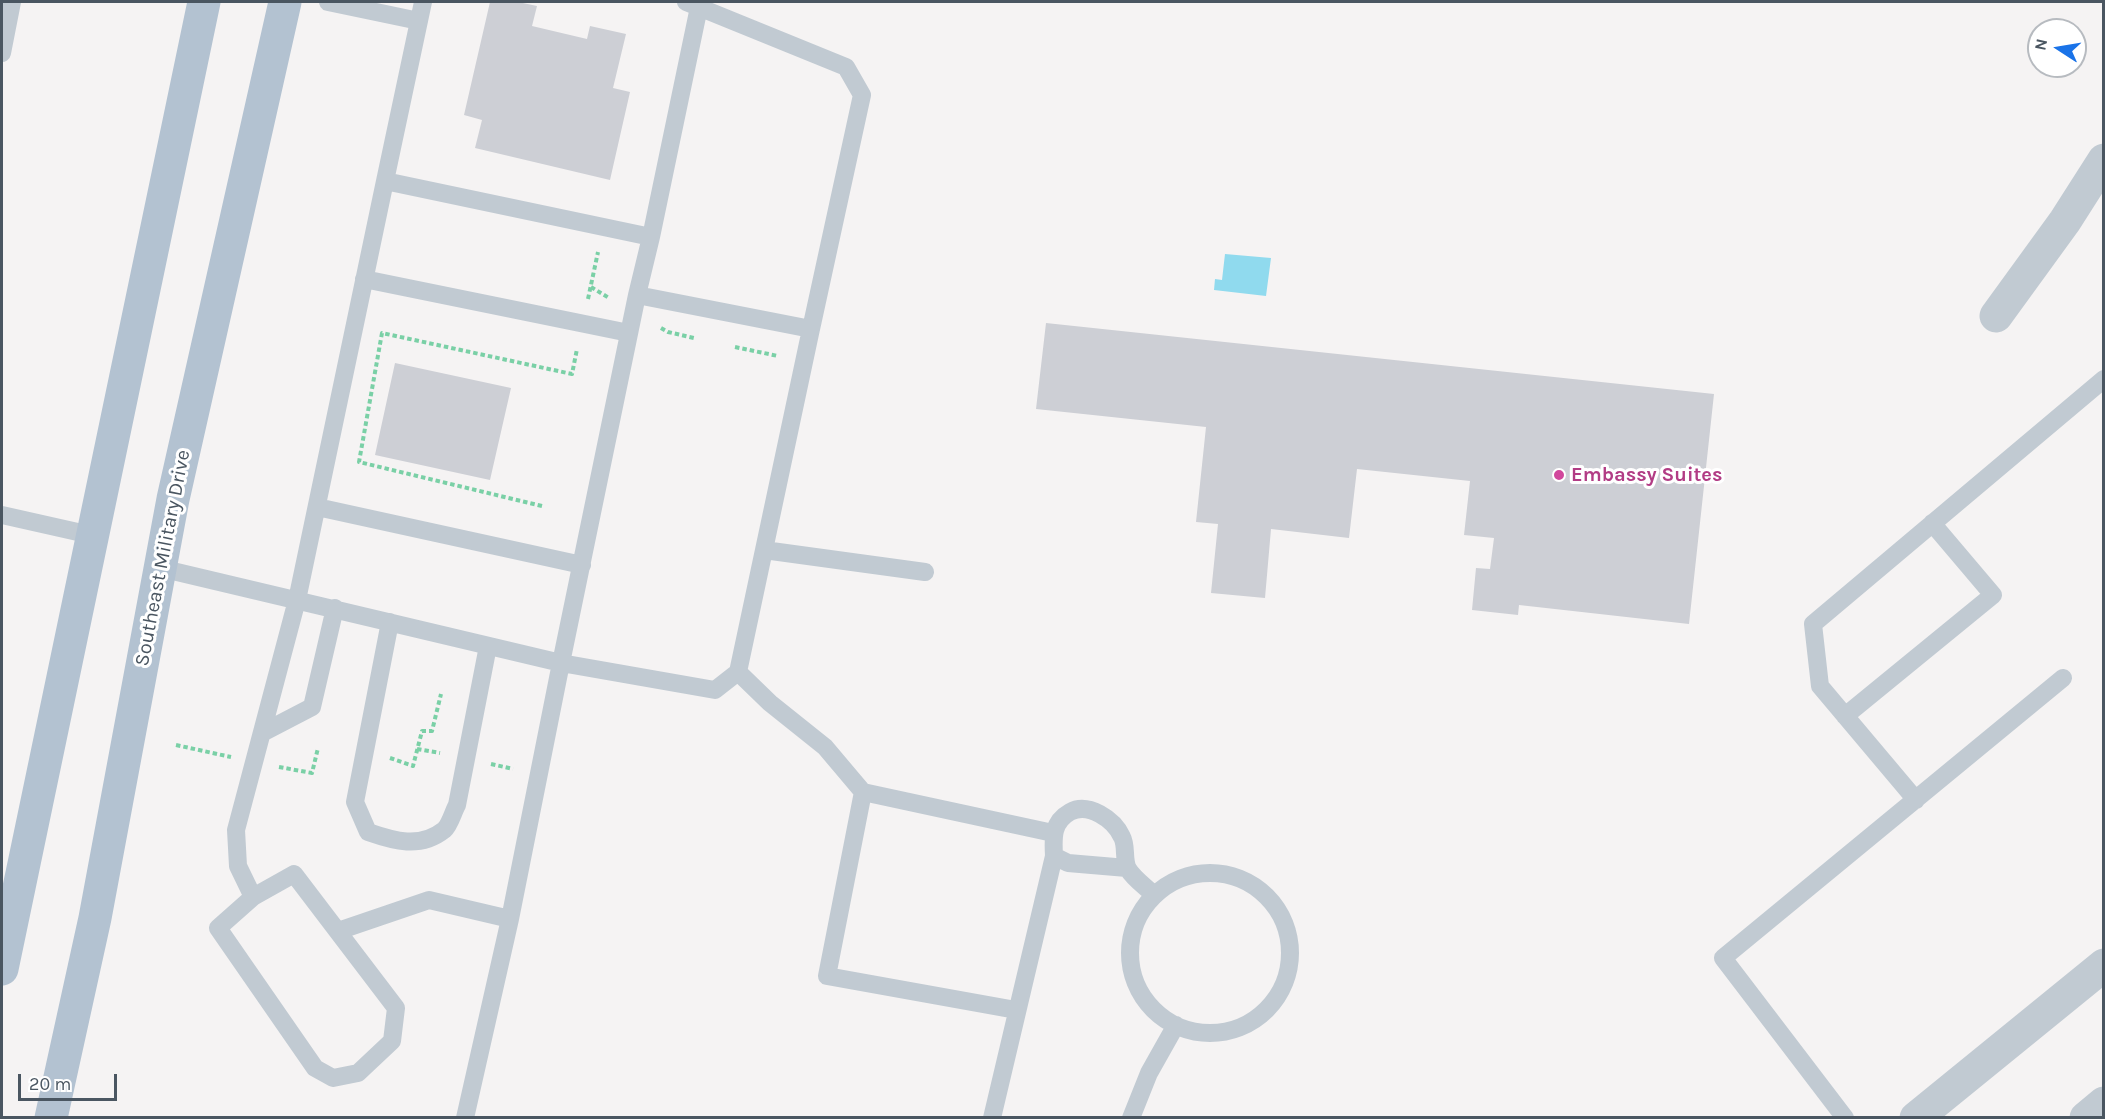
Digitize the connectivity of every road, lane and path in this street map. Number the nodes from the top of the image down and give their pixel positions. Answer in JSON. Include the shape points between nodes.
{"nodes":[{"id":1,"x":204,"y":2,"type":"edge"},
{"id":2,"x":285,"y":2,"type":"edge"},
{"id":3,"x":328,"y":2,"type":"edge"},
{"id":4,"x":423,"y":2,"type":"edge"},
{"id":5,"x":692,"y":4,"type":"edge"},
{"id":6,"x":7,"y":10,"type":"edge"},
{"id":7,"x":419,"y":21,"type":"junction"},
{"id":8,"x":2,"y":53,"type":"edge"},
{"id":9,"x":2103,"y":160,"type":"edge"},
{"id":10,"x":385,"y":181,"type":"junction"},
{"id":11,"x":651,"y":237,"type":"junction"},
{"id":12,"x":598,"y":252,"type":"dead end"},
{"id":13,"x":364,"y":279,"type":"junction"},
{"id":14,"x":591,"y":287,"type":"junction"},
{"id":15,"x":637,"y":295,"type":"junction"},
{"id":16,"x":609,"y":298,"type":"dead end"},
{"id":17,"x":587,"y":303,"type":"dead end"},
{"id":18,"x":1996,"y":316,"type":"dead end"},
{"id":19,"x":658,"y":326,"type":"dead end"},
{"id":20,"x":811,"y":329,"type":"junction"},
{"id":21,"x":629,"y":333,"type":"junction"},
{"id":22,"x":694,"y":338,"type":"dead end"},
{"id":23,"x":578,"y":343,"type":"dead end"},
{"id":24,"x":735,"y":347,"type":"dead end"},
{"id":25,"x":785,"y":358,"type":"dead end"},
{"id":26,"x":2103,"y":379,"type":"edge"},
{"id":27,"x":542,"y":506,"type":"dead end"},
{"id":28,"x":316,"y":507,"type":"junction"},
{"id":29,"x":2,"y":515,"type":"edge"},
{"id":30,"x":1932,"y":523,"type":"junction"},
{"id":31,"x":91,"y":535,"type":"junction"},
{"id":32,"x":764,"y":550,"type":"junction"},
{"id":33,"x":582,"y":565,"type":"junction"},
{"id":34,"x":160,"y":568,"type":"junction"},
{"id":35,"x":925,"y":572,"type":"dead end"},
{"id":36,"x":297,"y":600,"type":"junction"},
{"id":37,"x":335,"y":608,"type":"junction"},
{"id":38,"x":390,"y":622,"type":"junction"},
{"id":39,"x":488,"y":646,"type":"junction"},
{"id":40,"x":561,"y":663,"type":"junction"},
{"id":41,"x":738,"y":672,"type":"junction"},
{"id":42,"x":2063,"y":678,"type":"dead end"},
{"id":43,"x":441,"y":694,"type":"dead end"},
{"id":44,"x":1845,"y":716,"type":"junction"},
{"id":45,"x":262,"y":733,"type":"junction"},
{"id":46,"x":417,"y":749,"type":"junction"},
{"id":47,"x":441,"y":753,"type":"dead end"},
{"id":48,"x":386,"y":757,"type":"dead end"},
{"id":49,"x":482,"y":762,"type":"dead end"},
{"id":50,"x":513,"y":769,"type":"dead end"},
{"id":51,"x":863,"y":792,"type":"junction"},
{"id":52,"x":1916,"y":800,"type":"junction"},
{"id":53,"x":1053,"y":833,"type":"junction"},
{"id":54,"x":1054,"y":856,"type":"junction"},
{"id":55,"x":1127,"y":868,"type":"junction"},
{"id":56,"x":1154,"y":895,"type":"junction"},
{"id":57,"x":253,"y":897,"type":"junction"},
{"id":58,"x":510,"y":919,"type":"junction"},
{"id":59,"x":338,"y":932,"type":"junction"},
{"id":60,"x":2103,"y":965,"type":"edge"},
{"id":61,"x":2,"y":969,"type":"edge"},
{"id":62,"x":1016,"y":1010,"type":"junction"},
{"id":63,"x":1176,"y":1025,"type":"junction"},
{"id":64,"x":63,"y":1062,"type":"junction"},
{"id":65,"x":2103,"y":1103,"type":"edge"},
{"id":66,"x":51,"y":1118,"type":"edge"},
{"id":67,"x":70,"y":1118,"type":"edge"},
{"id":68,"x":465,"y":1118,"type":"edge"},
{"id":69,"x":992,"y":1118,"type":"edge"},
{"id":70,"x":1131,"y":1118,"type":"edge"},
{"id":71,"x":1845,"y":1118,"type":"edge"},
{"id":72,"x":1916,"y":1118,"type":"edge"},
{"id":73,"x":2086,"y":1118,"type":"edge"}],
"edges":[{"from":1,"to":31,"type":"main road"},
{"from":2,"to":34,"type":"main road","name":"Southeast Military Drive"},
{"from":3,"to":7,"type":"lane"},
{"from":4,"to":7,"type":"lane"},
{"from":5,"to":11,"type":"lane"},
{"from":5,"to":20,"type":"lane","via":[[846,67],[862,95]]},
{"from":6,"to":8,"type":"lane"},
{"from":7,"to":10,"type":"lane"},
{"from":9,"to":18,"type":"street","via":[[2065,221]]},
{"from":10,"to":11,"type":"lane"},
{"from":10,"to":13,"type":"lane"},
{"from":11,"to":15,"type":"lane"},
{"from":12,"to":14,"type":"path"},
{"from":13,"to":21,"type":"lane"},
{"from":13,"to":28,"type":"lane"},
{"from":14,"to":16,"type":"path"},
{"from":14,"to":17,"type":"path"},
{"from":15,"to":20,"type":"lane"},
{"from":15,"to":21,"type":"lane"},
{"from":19,"to":22,"type":"path"},
{"from":20,"to":32,"type":"lane"},
{"from":21,"to":33,"type":"lane"},
{"from":23,"to":27,"type":"path","via":[[572,374],[382,333],[359,462]]},
{"from":24,"to":25,"type":"path"},
{"from":26,"to":30,"type":"lane"},
{"from":28,"to":33,"type":"lane"},
{"from":28,"to":36,"type":"lane"},
{"from":29,"to":31,"type":"lane"},
{"from":30,"to":44,"type":"lane","via":[[1814,624],[1820,686]]},
{"from":30,"to":44,"type":"lane","via":[[1993,595]]},
{"from":31,"to":61,"type":"main road"},
{"from":32,"to":35,"type":"lane"},
{"from":32,"to":41,"type":"lane"},
{"from":33,"to":40,"type":"lane"},
{"from":34,"to":36,"type":"lane"},
{"from":34,"to":64,"type":"main road","name":"Southeast Military Drive","via":[[95,918]]},
{"from":36,"to":37,"type":"lane"},
{"from":36,"to":45,"type":"lane"},
{"from":37,"to":38,"type":"lane"},
{"from":37,"to":45,"type":"lane","via":[[312,706]]},
{"from":38,"to":39,"type":"lane"},
{"from":38,"to":39,"type":"lane","via":[[355,802],[368,832],[395,842],[419,842],[445,829],[457,805]]},
{"from":39,"to":40,"type":"lane"},
{"from":40,"to":41,"type":"lane","via":[[716,690]]},
{"from":40,"to":58,"type":"lane"},
{"from":41,"to":51,"type":"lane","via":[[825,747]]},
{"from":42,"to":52,"type":"lane"},
{"from":43,"to":46,"type":"path","via":[[432,731],[422,732]]},
{"from":44,"to":52,"type":"lane"},
{"from":45,"to":57,"type":"lane","via":[[236,830],[238,866]]},
{"from":46,"to":47,"type":"path"},
{"from":46,"to":48,"type":"path","via":[[413,766]]},
{"from":49,"to":50,"type":"path"},
{"from":51,"to":53,"type":"lane"},
{"from":51,"to":62,"type":"lane","via":[[826,976]]},
{"from":52,"to":71,"type":"lane","via":[[1723,958]]},
{"from":53,"to":54,"type":"lane"},
{"from":53,"to":55,"type":"lane","via":[[1063,816],[1075,809],[1088,808],[1122,837]]},
{"from":54,"to":55,"type":"lane","via":[[1068,863]]},
{"from":54,"to":62,"type":"lane"},
{"from":55,"to":56,"type":"lane"},
{"from":56,"to":63,"type":"lane","via":[[1134,927],[1131,966],[1146,1001]]},
{"from":56,"to":63,"type":"lane","via":[[1187,875],[1206,872],[1235,877],[1260,890],[1274,904],[1289,939],[1286,978],[1266,1011],[1233,1030],[1194,1032]]},
{"from":57,"to":59,"type":"lane","via":[[294,874]]},
{"from":57,"to":59,"type":"lane","via":[[218,928],[315,1068],[333,1078],[358,1073],[376,1059],[392,1041],[396,1008]]},
{"from":58,"to":59,"type":"lane","via":[[429,900]]},
{"from":58,"to":68,"type":"lane"},
{"from":60,"to":72,"type":"street"},
{"from":62,"to":69,"type":"lane"},
{"from":63,"to":70,"type":"lane","via":[[1149,1073]]},
{"from":64,"to":66,"type":"main road","name":"Southeast Military Drive"},
{"from":64,"to":67,"type":"main road"},
{"from":65,"to":73,"type":"street"}]}
